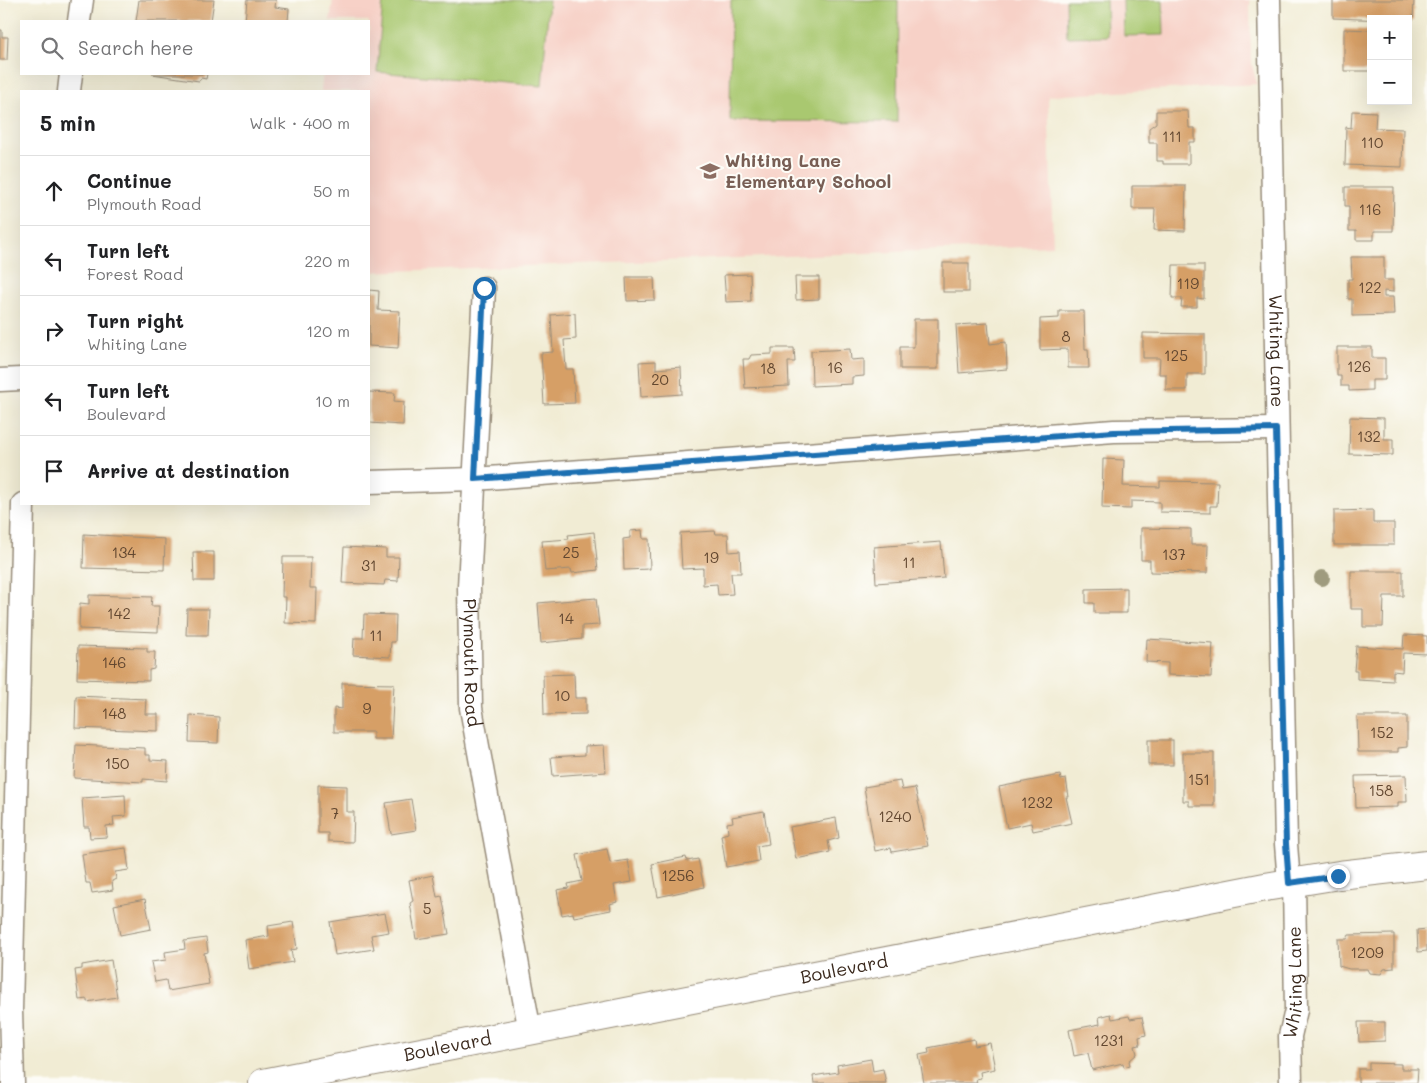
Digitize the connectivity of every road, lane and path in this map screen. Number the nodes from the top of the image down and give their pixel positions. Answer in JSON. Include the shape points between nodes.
{"nodes":[{"id":1,"x":82,"y":0,"type":"edge"},
{"id":2,"x":1269,"y":0,"type":"edge"},
{"id":3,"x":79,"y":20,"type":"edge"},
{"id":4,"x":72,"y":75,"type":"edge"},
{"id":5,"x":69,"y":90,"type":"edge"},
{"id":6,"x":484,"y":288,"type":"dead end"},
{"id":7,"x":20,"y":379,"type":"edge"},
{"id":8,"x":0,"y":380,"type":"edge"},
{"id":9,"x":1276,"y":429,"type":"junction"},
{"id":10,"x":475,"y":479,"type":"junction"},
{"id":11,"x":370,"y":482,"type":"edge"},
{"id":12,"x":23,"y":505,"type":"edge"},
{"id":13,"x":1427,"y":866,"type":"edge"},
{"id":14,"x":1292,"y":883,"type":"junction"},
{"id":15,"x":530,"y":1032,"type":"junction"},
{"id":16,"x":13,"y":1083,"type":"edge"},
{"id":17,"x":263,"y":1083,"type":"edge"},
{"id":18,"x":1291,"y":1083,"type":"edge"}],
"edges":[{"from":1,"to":3,"type":"street"},
{"from":2,"to":9,"type":"street","name":"Whiting Lane"},
{"from":4,"to":5,"type":"street"},
{"from":6,"to":10,"type":"street","name":"Plymouth Road"},
{"from":7,"to":8,"type":"street"},
{"from":9,"to":10,"type":"street","via":[[1114,432]]},
{"from":9,"to":14,"type":"street","name":"Whiting Lane","via":[[1286,844]]},
{"from":10,"to":11,"type":"street"},
{"from":10,"to":15,"type":"street","name":"Plymouth Road","via":[[469,587],[471,708]]},
{"from":12,"to":16,"type":"street","via":[[11,1010]]},
{"from":13,"to":14,"type":"main road","name":"Boulevard"},
{"from":14,"to":15,"type":"main road","name":"Boulevard"},
{"from":14,"to":18,"type":"street","name":"Whiting Lane","via":[[1296,1010],[1290,1036]]},
{"from":15,"to":17,"type":"main road","name":"Boulevard"}]}
